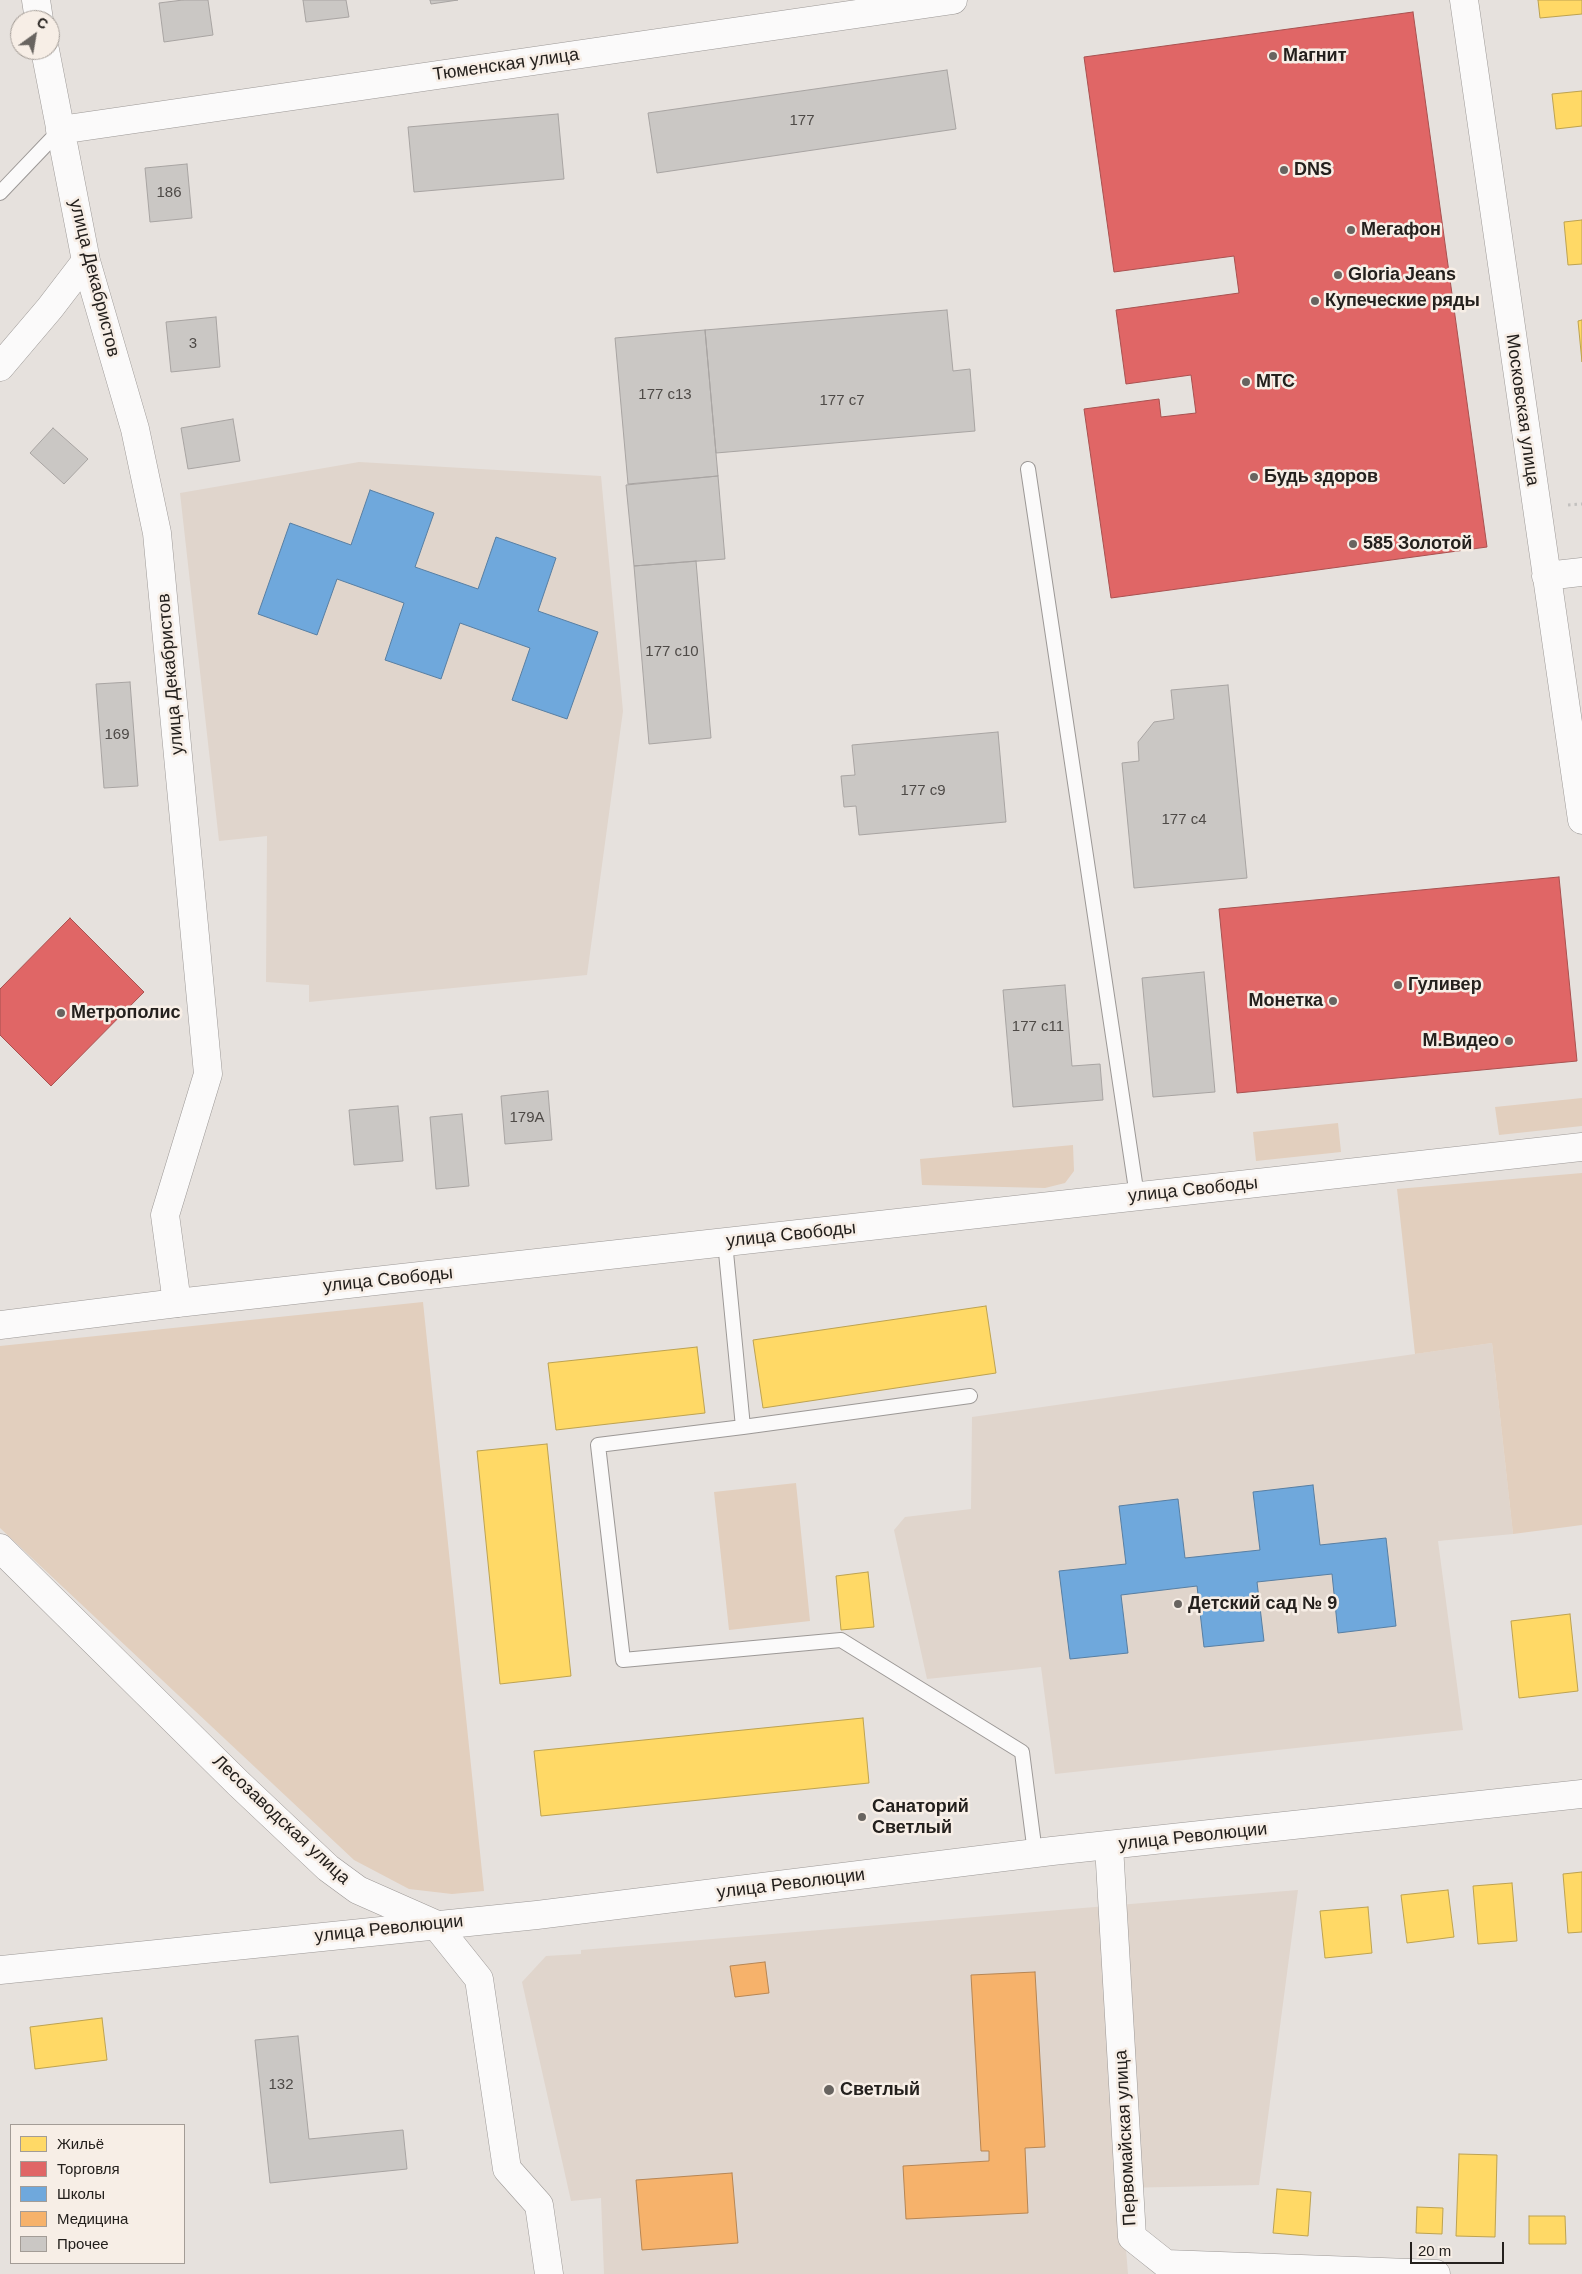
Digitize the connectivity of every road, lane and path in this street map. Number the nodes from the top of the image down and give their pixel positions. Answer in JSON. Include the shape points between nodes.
{"nodes":[{"id":1,"x":953,"y":0,"type":"edge"},
{"id":2,"x":1464,"y":0,"type":"edge"},
{"id":3,"x":47,"y":60,"type":"edge"},
{"id":4,"x":60,"y":130,"type":"junction"},
{"id":5,"x":0,"y":193,"type":"edge"},
{"id":6,"x":86,"y":261,"type":"junction"},
{"id":7,"x":0,"y":366,"type":"edge"},
{"id":8,"x":1028,"y":469,"type":"dead end"},
{"id":9,"x":1582,"y":572,"type":"edge"},
{"id":10,"x":1546,"y":576,"type":"junction"},
{"id":11,"x":1582,"y":820,"type":"edge"},
{"id":12,"x":1582,"y":1147,"type":"edge"},
{"id":13,"x":1137,"y":1196,"type":"junction"},
{"id":14,"x":724,"y":1242,"type":"junction"},
{"id":15,"x":177,"y":1303,"type":"junction"},
{"id":16,"x":0,"y":1326,"type":"edge"},
{"id":17,"x":970,"y":1396,"type":"dead end"},
{"id":18,"x":743,"y":1427,"type":"junction"},
{"id":19,"x":0,"y":1548,"type":"edge"},
{"id":20,"x":1582,"y":1794,"type":"edge"},
{"id":21,"x":1109,"y":1846,"type":"junction"},
{"id":22,"x":1035,"y":1853,"type":"junction"},
{"id":23,"x":434,"y":1924,"type":"junction"},
{"id":24,"x":0,"y":1970,"type":"edge"},
{"id":25,"x":549,"y":2274,"type":"edge"},
{"id":26,"x":1436,"y":2274,"type":"edge"}],
"edges":[{"from":1,"to":4,"type":"street","name":"Тюменская улица"},
{"from":2,"to":10,"type":"street","name":"Московская улица"},
{"from":3,"to":4,"type":"street","name":"улица Декабристов"},
{"from":4,"to":5,"type":"lane"},
{"from":4,"to":6,"type":"street","name":"улица Декабристов"},
{"from":6,"to":7,"type":"street"},
{"from":6,"to":15,"type":"street","name":"улица Декабристов","via":[[135,429],[157,533],[208,1074],[166,1215]]},
{"from":8,"to":13,"type":"lane"},
{"from":9,"to":10,"type":"street"},
{"from":10,"to":11,"type":"street","name":"Московская улица"},
{"from":12,"to":13,"type":"street","name":"улица Свободы"},
{"from":13,"to":14,"type":"street","name":"улица Свободы"},
{"from":14,"to":15,"type":"street","name":"улица Свободы"},
{"from":14,"to":18,"type":"lane"},
{"from":15,"to":16,"type":"street","name":"улица Свободы"},
{"from":17,"to":18,"type":"lane"},
{"from":18,"to":22,"type":"lane","via":[[598,1445],[623,1660],[841,1640],[1022,1752]]},
{"from":19,"to":23,"type":"street","name":"Лесозаводская улица","via":[[328,1868],[358,1890]]},
{"from":20,"to":21,"type":"street","name":"улица Революции"},
{"from":21,"to":22,"type":"street","name":"улица Революции"},
{"from":21,"to":26,"type":"street","name":"Первомайская улица","via":[[1132,2236],[1166,2264]]},
{"from":22,"to":23,"type":"street","name":"улица Революции","via":[[537,1915]]},
{"from":23,"to":24,"type":"street","name":"улица Революции"},
{"from":23,"to":25,"type":"street","name":"Лесозаводская улица","via":[[479,1979],[507,2169],[539,2205]]}]}
